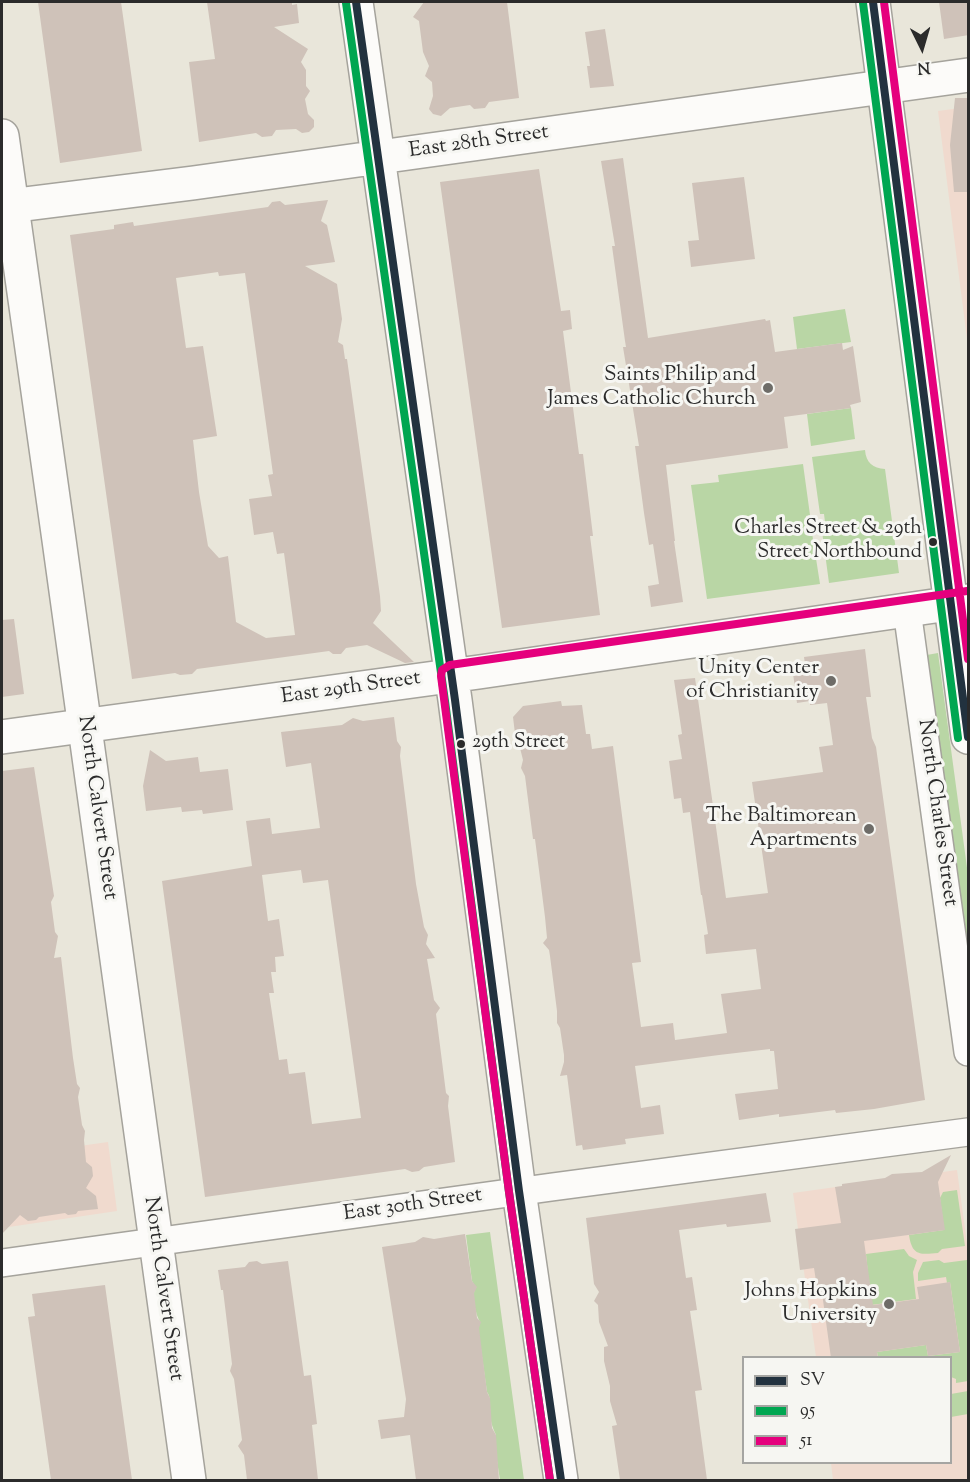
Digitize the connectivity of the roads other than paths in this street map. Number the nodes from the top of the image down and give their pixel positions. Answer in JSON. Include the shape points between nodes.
{"nodes":[{"id":1,"x":357,"y":2,"type":"edge"},
{"id":2,"x":873,"y":2,"type":"edge"},
{"id":3,"x":969,"y":75,"type":"edge"},
{"id":4,"x":885,"y":87,"type":"junction"},
{"id":5,"x":2,"y":136,"type":"edge"},
{"id":6,"x":378,"y":157,"type":"junction"},
{"id":7,"x":6,"y":206,"type":"edge"},
{"id":8,"x":959,"y":602,"type":"edge"},
{"id":9,"x":908,"y":610,"type":"junction"},
{"id":10,"x":451,"y":675,"type":"junction"},
{"id":11,"x":85,"y":725,"type":"junction"},
{"id":12,"x":969,"y":736,"type":"edge"},
{"id":13,"x":2,"y":737,"type":"edge"},
{"id":14,"x":969,"y":1052,"type":"edge"},
{"id":15,"x":969,"y":1132,"type":"edge"},
{"id":16,"x":519,"y":1191,"type":"junction"},
{"id":17,"x":156,"y":1241,"type":"junction"},
{"id":18,"x":2,"y":1263,"type":"edge"},
{"id":19,"x":189,"y":1480,"type":"edge"},
{"id":20,"x":561,"y":1480,"type":"edge"}],
"edges":[{"from":1,"to":6,"type":"main road"},
{"from":2,"to":4,"type":"main road","name":"North Charles Street"},
{"from":3,"to":4,"type":"main road","name":"East 28th Street"},
{"from":4,"to":6,"type":"main road","name":"East 28th Street"},
{"from":4,"to":8,"type":"main road","name":"North Charles Street"},
{"from":5,"to":7,"type":"main road","name":"North Calvert Street"},
{"from":6,"to":7,"type":"main road","name":"East 28th Street"},
{"from":6,"to":10,"type":"main road"},
{"from":7,"to":11,"type":"main road","name":"North Calvert Street"},
{"from":8,"to":9,"type":"main road","name":"East 29th Street"},
{"from":8,"to":12,"type":"main road","name":"North Charles Street"},
{"from":9,"to":10,"type":"main road","name":"East 29th Street"},
{"from":9,"to":14,"type":"street","name":"North Charles Street"},
{"from":10,"to":11,"type":"main road","name":"East 29th Street"},
{"from":10,"to":16,"type":"main road"},
{"from":11,"to":13,"type":"main road","name":"East 29th Street"},
{"from":11,"to":17,"type":"main road","name":"North Calvert Street"},
{"from":15,"to":16,"type":"street","name":"East 30th Street"},
{"from":16,"to":17,"type":"street","name":"East 30th Street"},
{"from":16,"to":20,"type":"main road"},
{"from":17,"to":18,"type":"street","name":"East 30th Street"},
{"from":17,"to":19,"type":"main road","name":"North Calvert Street"}]}
